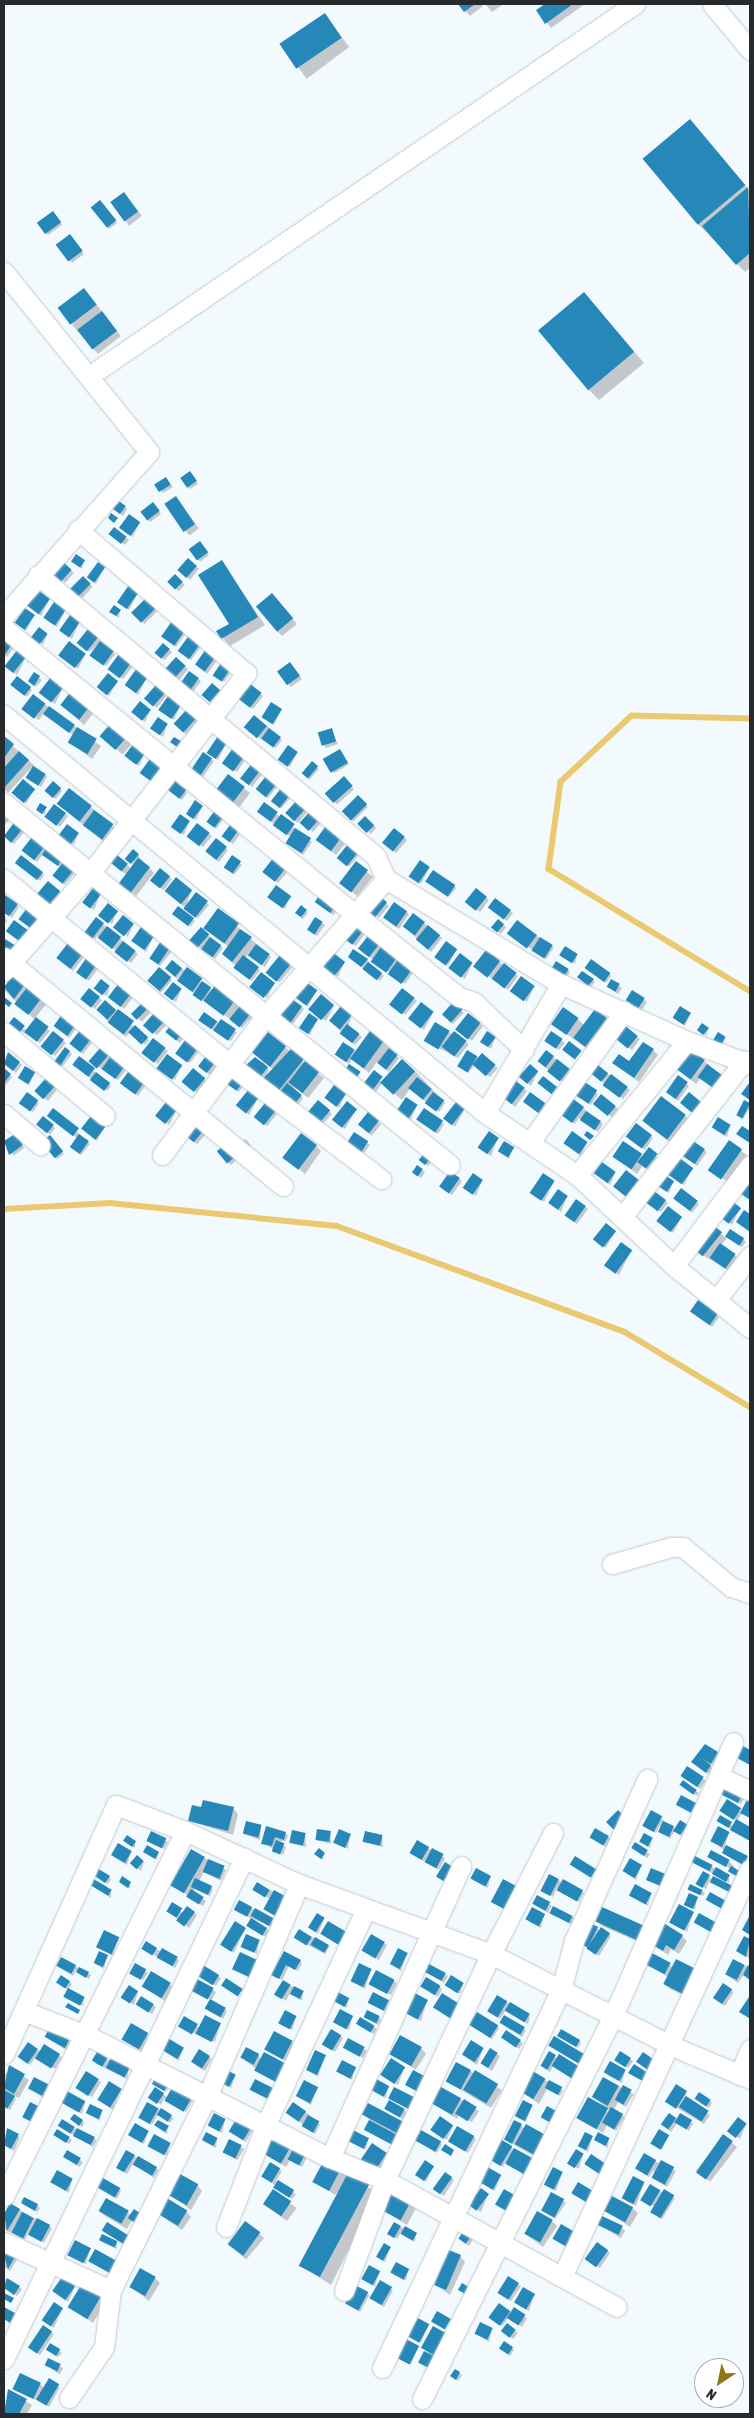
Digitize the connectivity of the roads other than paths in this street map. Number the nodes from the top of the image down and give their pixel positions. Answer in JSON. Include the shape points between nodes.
{"nodes":[{"id":1,"x":635,"y":4,"type":"edge"},
{"id":2,"x":712,"y":4,"type":"edge"},
{"id":3,"x":750,"y":50,"type":"edge"},
{"id":4,"x":4,"y":272,"type":"edge"},
{"id":5,"x":89,"y":376,"type":"junction"},
{"id":6,"x":78,"y":530,"type":"junction"},
{"id":7,"x":38,"y":575,"type":"junction"},
{"id":8,"x":4,"y":616,"type":"edge"},
{"id":9,"x":4,"y":628,"type":"edge"},
{"id":10,"x":4,"y":715,"type":"edge"},
{"id":11,"x":211,"y":719,"type":"junction"},
{"id":12,"x":174,"y":768,"type":"junction"},
{"id":13,"x":4,"y":803,"type":"edge"},
{"id":14,"x":132,"y":819,"type":"junction"},
{"id":15,"x":90,"y":873,"type":"junction"},
{"id":16,"x":4,"y":879,"type":"edge"},
{"id":17,"x":386,"y":880,"type":"junction"},
{"id":18,"x":354,"y":913,"type":"junction"},
{"id":19,"x":51,"y":917,"type":"junction"},
{"id":20,"x":6,"y":963,"type":"edge"},
{"id":21,"x":308,"y":966,"type":"junction"},
{"id":22,"x":561,"y":984,"type":"junction"},
{"id":23,"x":624,"y":1011,"type":"junction"},
{"id":24,"x":264,"y":1018,"type":"junction"},
{"id":25,"x":4,"y":1032,"type":"edge"},
{"id":26,"x":687,"y":1041,"type":"junction"},
{"id":27,"x":524,"y":1050,"type":"junction"},
{"id":28,"x":748,"y":1062,"type":"edge"},
{"id":29,"x":229,"y":1064,"type":"junction"},
{"id":30,"x":195,"y":1113,"type":"junction"},
{"id":31,"x":485,"y":1113,"type":"junction"},
{"id":32,"x":4,"y":1114,"type":"edge"},
{"id":33,"x":105,"y":1116,"type":"dead end"},
{"id":34,"x":530,"y":1142,"type":"junction"},
{"id":35,"x":40,"y":1145,"type":"dead end"},
{"id":36,"x":162,"y":1155,"type":"dead end"},
{"id":37,"x":450,"y":1165,"type":"dead end"},
{"id":38,"x":750,"y":1165,"type":"edge"},
{"id":39,"x":577,"y":1175,"type":"junction"},
{"id":40,"x":381,"y":1178,"type":"dead end"},
{"id":41,"x":283,"y":1186,"type":"dead end"},
{"id":42,"x":622,"y":1217,"type":"junction"},
{"id":43,"x":750,"y":1256,"type":"edge"},
{"id":44,"x":674,"y":1266,"type":"junction"},
{"id":45,"x":716,"y":1300,"type":"junction"},
{"id":46,"x":750,"y":1328,"type":"edge"},
{"id":47,"x":612,"y":1564,"type":"dead end"},
{"id":48,"x":750,"y":1593,"type":"edge"},
{"id":49,"x":733,"y":1742,"type":"dead end"},
{"id":50,"x":720,"y":1776,"type":"junction"},
{"id":51,"x":647,"y":1779,"type":"dead end"},
{"id":52,"x":750,"y":1791,"type":"edge"},
{"id":53,"x":184,"y":1831,"type":"junction"},
{"id":54,"x":553,"y":1833,"type":"dead end"},
{"id":55,"x":244,"y":1858,"type":"junction"},
{"id":56,"x":461,"y":1866,"type":"dead end"},
{"id":57,"x":750,"y":1869,"type":"edge"},
{"id":58,"x":299,"y":1884,"type":"junction"},
{"id":59,"x":366,"y":1909,"type":"junction"},
{"id":60,"x":432,"y":1931,"type":"junction"},
{"id":61,"x":491,"y":1954,"type":"junction"},
{"id":62,"x":561,"y":1990,"type":"junction"},
{"id":63,"x":24,"y":2011,"type":"junction"},
{"id":64,"x":613,"y":2016,"type":"junction"},
{"id":65,"x":86,"y":2035,"type":"junction"},
{"id":66,"x":672,"y":2046,"type":"junction"},
{"id":67,"x":750,"y":2050,"type":"edge"},
{"id":68,"x":4,"y":2054,"type":"edge"},
{"id":69,"x":142,"y":2062,"type":"junction"},
{"id":70,"x":745,"y":2077,"type":"edge"},
{"id":71,"x":207,"y":2097,"type":"junction"},
{"id":72,"x":267,"y":2122,"type":"junction"},
{"id":73,"x":330,"y":2158,"type":"junction"},
{"id":74,"x":385,"y":2180,"type":"junction"},
{"id":75,"x":4,"y":2196,"type":"edge"},
{"id":76,"x":453,"y":2219,"type":"junction"},
{"id":77,"x":226,"y":2227,"type":"dead end"},
{"id":78,"x":4,"y":2242,"type":"edge"},
{"id":79,"x":502,"y":2247,"type":"junction"},
{"id":80,"x":49,"y":2263,"type":"junction"},
{"id":81,"x":562,"y":2277,"type":"junction"},
{"id":82,"x":111,"y":2290,"type":"junction"},
{"id":83,"x":344,"y":2290,"type":"dead end"},
{"id":84,"x":618,"y":2307,"type":"dead end"},
{"id":85,"x":4,"y":2359,"type":"edge"},
{"id":86,"x":382,"y":2368,"type":"dead end"},
{"id":87,"x":69,"y":2398,"type":"dead end"},
{"id":88,"x":422,"y":2399,"type":"dead end"}],
"edges":[{"from":1,"to":5,"type":"street"},
{"from":2,"to":3,"type":"street"},
{"from":4,"to":5,"type":"street"},
{"from":5,"to":6,"type":"street","via":[[149,452]]},
{"from":6,"to":7,"type":"street"},
{"from":6,"to":11,"type":"street","via":[[246,673]]},
{"from":7,"to":8,"type":"street"},
{"from":7,"to":11,"type":"street"},
{"from":9,"to":12,"type":"street"},
{"from":10,"to":14,"type":"street"},
{"from":11,"to":12,"type":"street"},
{"from":11,"to":17,"type":"street","via":[[376,857]]},
{"from":12,"to":14,"type":"street"},
{"from":12,"to":18,"type":"street"},
{"from":13,"to":15,"type":"street"},
{"from":14,"to":15,"type":"street"},
{"from":14,"to":21,"type":"street"},
{"from":15,"to":19,"type":"street"},
{"from":15,"to":24,"type":"street"},
{"from":16,"to":19,"type":"street"},
{"from":17,"to":18,"type":"street"},
{"from":17,"to":22,"type":"street"},
{"from":18,"to":21,"type":"street"},
{"from":18,"to":27,"type":"street","via":[[459,996],[474,1002]]},
{"from":19,"to":20,"type":"street"},
{"from":19,"to":29,"type":"street"},
{"from":20,"to":30,"type":"street"},
{"from":21,"to":24,"type":"street"},
{"from":21,"to":31,"type":"street"},
{"from":22,"to":23,"type":"street"},
{"from":22,"to":27,"type":"street"},
{"from":23,"to":26,"type":"street"},
{"from":23,"to":34,"type":"street"},
{"from":24,"to":29,"type":"street"},
{"from":24,"to":37,"type":"street"},
{"from":25,"to":33,"type":"street"},
{"from":26,"to":28,"type":"street"},
{"from":26,"to":39,"type":"street"},
{"from":27,"to":31,"type":"street"},
{"from":28,"to":42,"type":"street"},
{"from":29,"to":30,"type":"street"},
{"from":29,"to":40,"type":"street"},
{"from":30,"to":36,"type":"street"},
{"from":30,"to":41,"type":"street"},
{"from":31,"to":34,"type":"street"},
{"from":32,"to":35,"type":"street"},
{"from":34,"to":39,"type":"street"},
{"from":38,"to":44,"type":"street"},
{"from":39,"to":42,"type":"street"},
{"from":42,"to":44,"type":"street"},
{"from":43,"to":45,"type":"street"},
{"from":44,"to":45,"type":"street"},
{"from":45,"to":46,"type":"street"},
{"from":47,"to":48,"type":"street","via":[[683,1547],[731,1587]]},
{"from":49,"to":50,"type":"street"},
{"from":50,"to":52,"type":"street"},
{"from":50,"to":64,"type":"street"},
{"from":51,"to":62,"type":"street","via":[[574,1941]]},
{"from":53,"to":55,"type":"street"},
{"from":53,"to":63,"type":"street","via":[[116,1805]]},
{"from":53,"to":65,"type":"street"},
{"from":54,"to":61,"type":"street"},
{"from":55,"to":58,"type":"street"},
{"from":55,"to":69,"type":"street"},
{"from":56,"to":60,"type":"street"},
{"from":57,"to":66,"type":"street"},
{"from":58,"to":59,"type":"street"},
{"from":58,"to":71,"type":"street"},
{"from":59,"to":60,"type":"street"},
{"from":59,"to":72,"type":"street"},
{"from":60,"to":61,"type":"street"},
{"from":60,"to":73,"type":"street"},
{"from":61,"to":62,"type":"street"},
{"from":61,"to":74,"type":"street"},
{"from":62,"to":64,"type":"street"},
{"from":62,"to":76,"type":"street"},
{"from":63,"to":65,"type":"street"},
{"from":63,"to":68,"type":"street"},
{"from":64,"to":66,"type":"street"},
{"from":64,"to":79,"type":"street"},
{"from":65,"to":69,"type":"street"},
{"from":65,"to":75,"type":"street"},
{"from":66,"to":70,"type":"street"},
{"from":66,"to":81,"type":"street"},
{"from":67,"to":70,"type":"street"},
{"from":69,"to":71,"type":"street"},
{"from":69,"to":80,"type":"street"},
{"from":71,"to":72,"type":"street"},
{"from":71,"to":82,"type":"street"},
{"from":72,"to":73,"type":"street"},
{"from":72,"to":77,"type":"street"},
{"from":73,"to":74,"type":"street"},
{"from":74,"to":76,"type":"street"},
{"from":74,"to":83,"type":"street"},
{"from":76,"to":79,"type":"street"},
{"from":76,"to":86,"type":"street"},
{"from":78,"to":80,"type":"street"},
{"from":79,"to":81,"type":"street"},
{"from":79,"to":88,"type":"street"},
{"from":80,"to":82,"type":"street"},
{"from":80,"to":85,"type":"street"},
{"from":81,"to":84,"type":"street"},
{"from":82,"to":87,"type":"street","via":[[104,2347]]}]}
